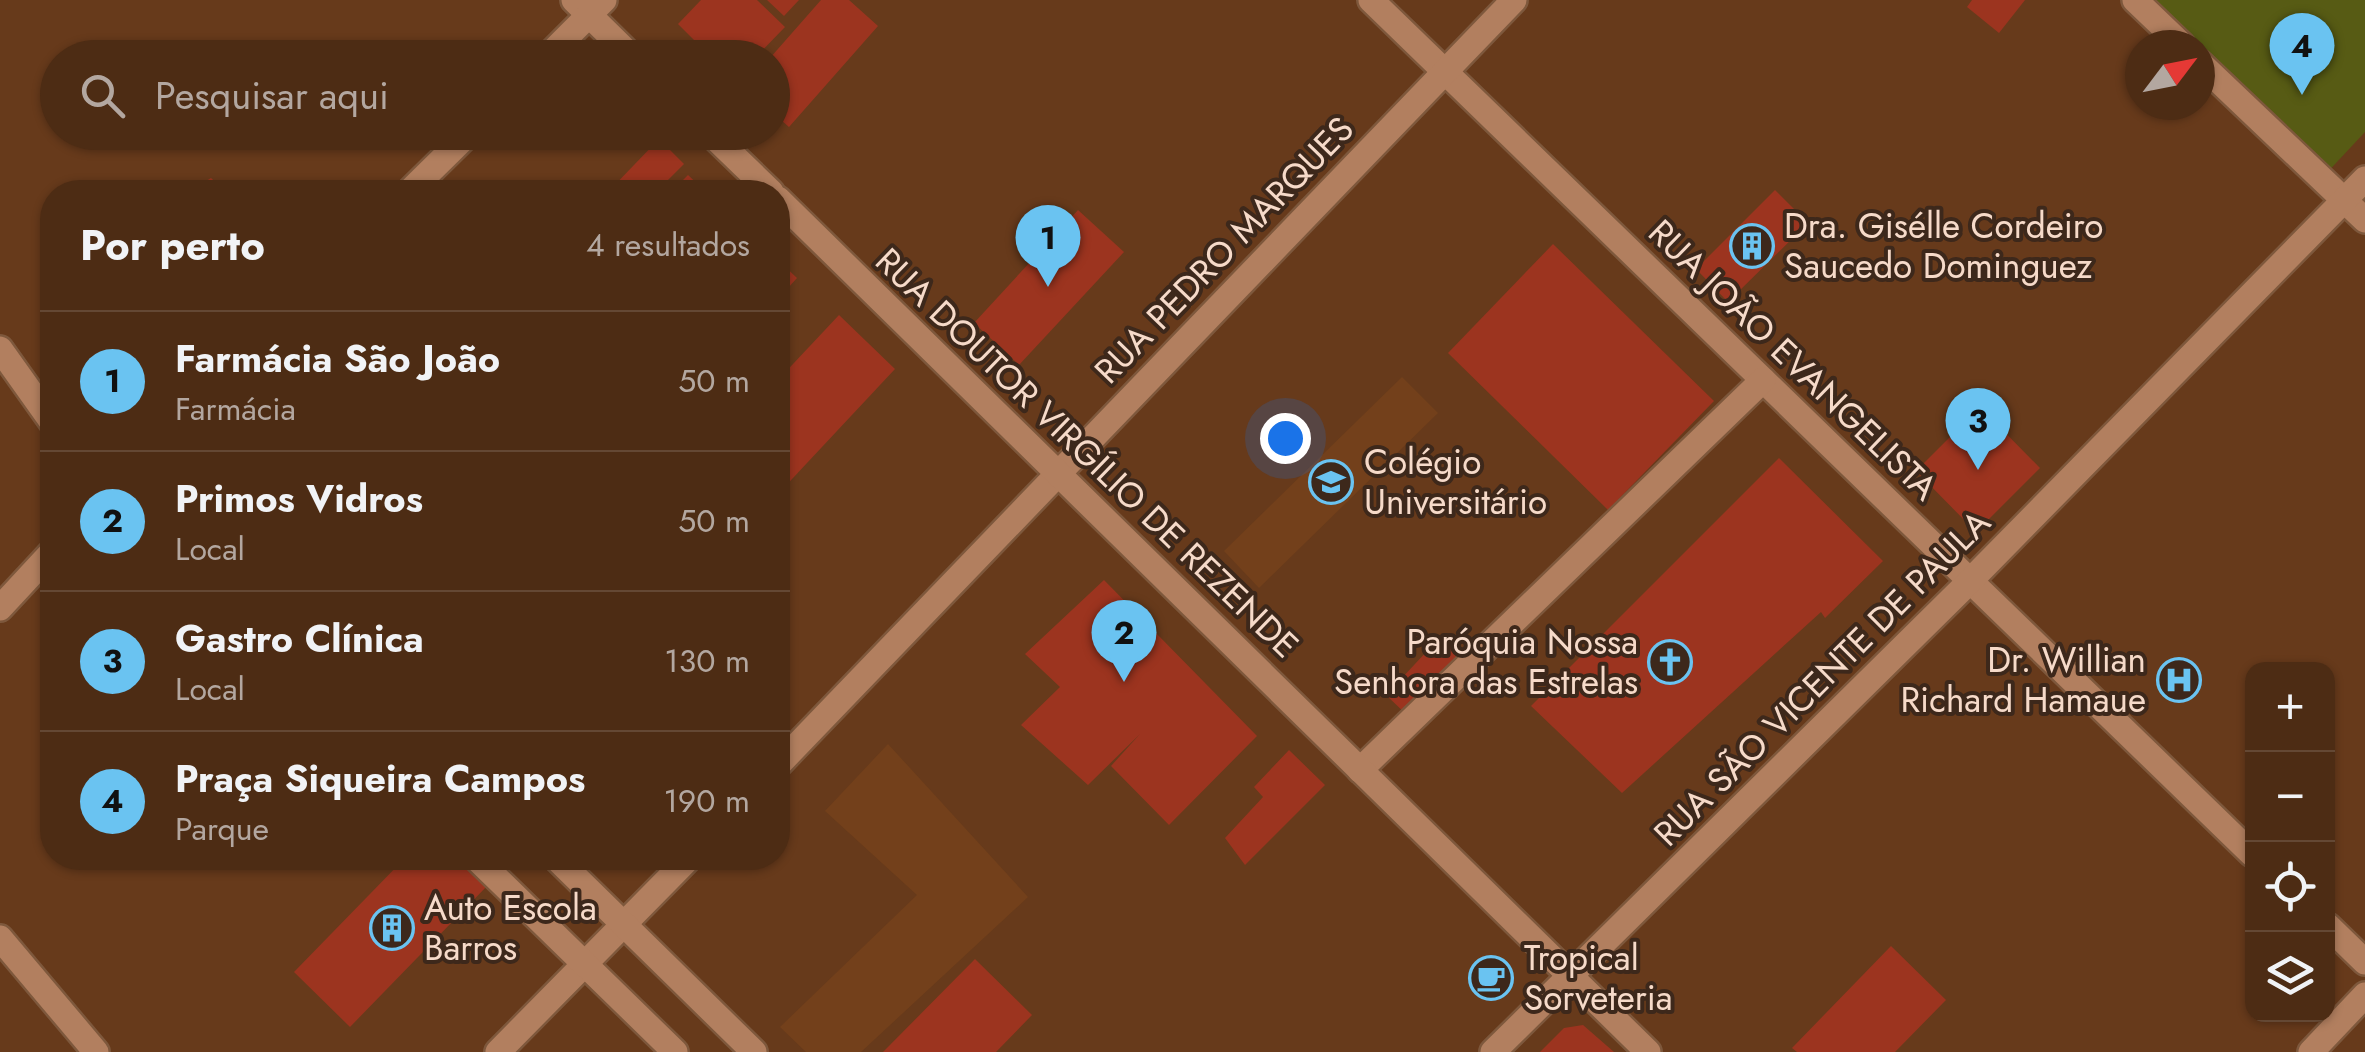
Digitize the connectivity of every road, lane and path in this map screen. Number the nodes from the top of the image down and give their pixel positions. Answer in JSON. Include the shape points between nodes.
{"nodes":[{"id":1,"x":1372,"y":0,"type":"edge"},
{"id":2,"x":1514,"y":0,"type":"edge"},
{"id":3,"x":2135,"y":0,"type":"edge"},
{"id":4,"x":589,"y":5,"type":"edge"},
{"id":5,"x":2166,"y":30,"type":"edge"},
{"id":6,"x":561,"y":40,"type":"edge"},
{"id":7,"x":618,"y":40,"type":"edge"},
{"id":8,"x":1444,"y":71,"type":"junction"},
{"id":9,"x":2215,"y":76,"type":"edge"},
{"id":10,"x":452,"y":150,"type":"edge"},
{"id":11,"x":728,"y":150,"type":"edge"},
{"id":12,"x":2365,"y":178,"type":"edge"},
{"id":13,"x":421,"y":180,"type":"edge"},
{"id":14,"x":759,"y":180,"type":"edge"},
{"id":15,"x":2344,"y":200,"type":"junction"},
{"id":16,"x":790,"y":211,"type":"edge"},
{"id":17,"x":2365,"y":220,"type":"edge"},
{"id":18,"x":0,"y":348,"type":"edge"},
{"id":19,"x":1763,"y":380,"type":"junction"},
{"id":20,"x":40,"y":405,"type":"edge"},
{"id":21,"x":1058,"y":473,"type":"junction"},
{"id":22,"x":40,"y":565,"type":"edge"},
{"id":23,"x":1970,"y":581,"type":"junction"},
{"id":24,"x":0,"y":608,"type":"edge"},
{"id":25,"x":790,"y":752,"type":"edge"},
{"id":26,"x":1360,"y":770,"type":"junction"},
{"id":27,"x":2245,"y":847,"type":"edge"},
{"id":28,"x":488,"y":870,"type":"edge"},
{"id":29,"x":568,"y":870,"type":"edge"},
{"id":30,"x":677,"y":870,"type":"edge"},
{"id":31,"x":624,"y":924,"type":"junction"},
{"id":32,"x":2334,"y":932,"type":"edge"},
{"id":33,"x":0,"y":938,"type":"edge"},
{"id":34,"x":2365,"y":962,"type":"edge"},
{"id":35,"x":586,"y":964,"type":"junction"},
{"id":36,"x":1570,"y":976,"type":"junction"},
{"id":37,"x":2365,"y":995,"type":"edge"},
{"id":38,"x":96,"y":1052,"type":"edge"},
{"id":39,"x":498,"y":1052,"type":"edge"},
{"id":40,"x":675,"y":1052,"type":"edge"},
{"id":41,"x":754,"y":1052,"type":"edge"},
{"id":42,"x":1493,"y":1052,"type":"edge"},
{"id":43,"x":1648,"y":1052,"type":"edge"},
{"id":44,"x":2310,"y":1052,"type":"edge"}],
"edges":[{"from":1,"to":8,"type":"street","name":"RUA JOÃO EVANGELISTA"},
{"from":2,"to":8,"type":"street","name":"RUA PEDRO MARQUES"},
{"from":3,"to":5,"type":"street"},
{"from":4,"to":6,"type":"street"},
{"from":4,"to":7,"type":"street"},
{"from":8,"to":19,"type":"street","name":"RUA JOÃO EVANGELISTA"},
{"from":8,"to":21,"type":"street","name":"RUA PEDRO MARQUES"},
{"from":9,"to":15,"type":"street"},
{"from":10,"to":13,"type":"street"},
{"from":11,"to":14,"type":"street"},
{"from":12,"to":15,"type":"street","name":"RUA SÃO VICENTE DE PAULA"},
{"from":15,"to":17,"type":"street"},
{"from":15,"to":23,"type":"street","name":"RUA SÃO VICENTE DE PAULA"},
{"from":16,"to":21,"type":"street","name":"RUA DOUTOR VIRGÍLIO DE REZENDE"},
{"from":18,"to":20,"type":"street"},
{"from":19,"to":23,"type":"street","name":"RUA JOÃO EVANGELISTA"},
{"from":19,"to":26,"type":"street"},
{"from":21,"to":25,"type":"street","name":"RUA PEDRO MARQUES"},
{"from":21,"to":26,"type":"street","name":"RUA DOUTOR VIRGÍLIO DE REZENDE"},
{"from":22,"to":24,"type":"street"},
{"from":23,"to":27,"type":"street","name":"RUA JOÃO EVANGELISTA"},
{"from":23,"to":36,"type":"street","name":"RUA SÃO VICENTE DE PAULA"},
{"from":26,"to":36,"type":"street","name":"RUA DOUTOR VIRGÍLIO DE REZENDE"},
{"from":28,"to":35,"type":"street"},
{"from":29,"to":31,"type":"street"},
{"from":30,"to":31,"type":"street"},
{"from":31,"to":35,"type":"street"},
{"from":31,"to":41,"type":"street"},
{"from":32,"to":34,"type":"street"},
{"from":33,"to":38,"type":"street"},
{"from":35,"to":39,"type":"street"},
{"from":35,"to":40,"type":"street"},
{"from":36,"to":42,"type":"street","name":"RUA SÃO VICENTE DE PAULA"},
{"from":36,"to":43,"type":"street","name":"RUA DOUTOR VIRGÍLIO DE REZENDE"},
{"from":37,"to":44,"type":"street"}]}
